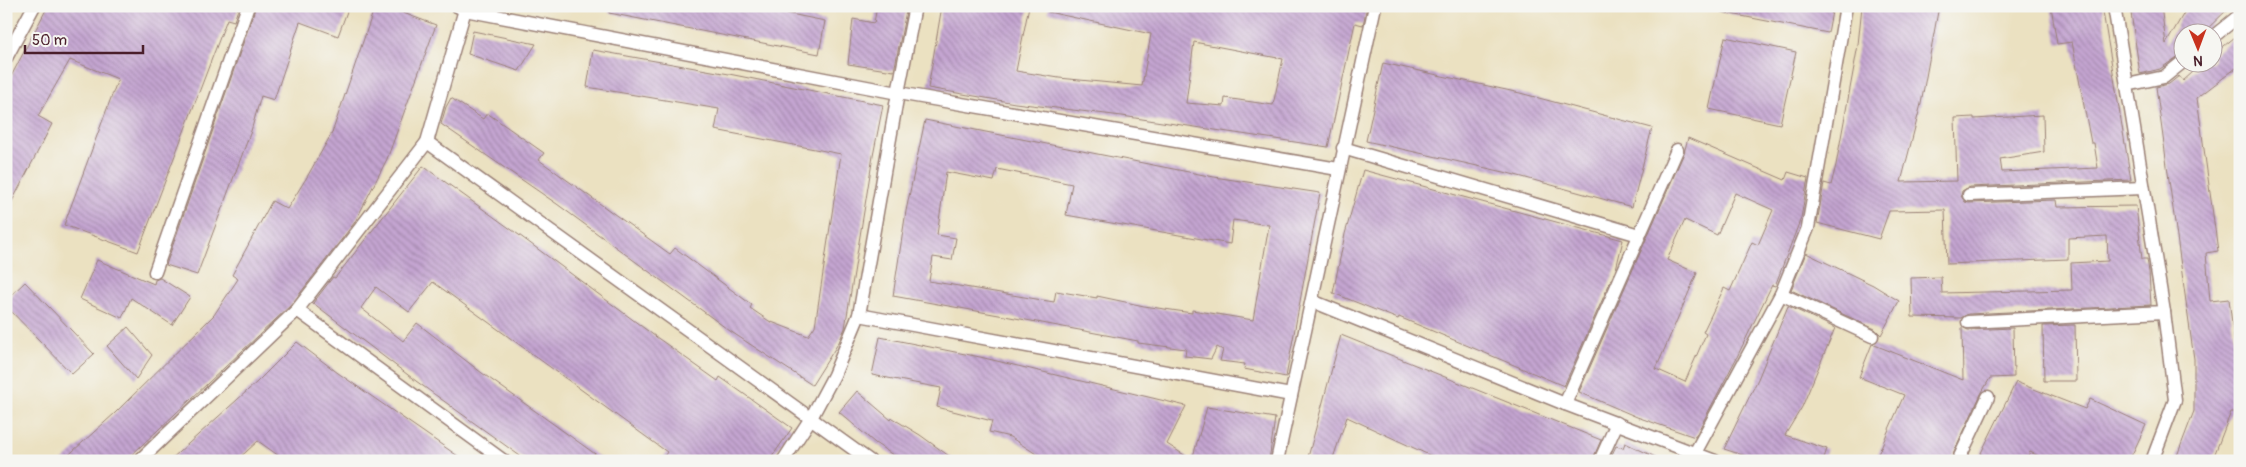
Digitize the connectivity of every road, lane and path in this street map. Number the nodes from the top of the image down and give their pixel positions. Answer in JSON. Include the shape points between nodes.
{"nodes":[{"id":1,"x":34,"y":6,"type":"edge"},
{"id":2,"x":248,"y":6,"type":"edge"},
{"id":3,"x":916,"y":6,"type":"edge"},
{"id":4,"x":1375,"y":6,"type":"edge"},
{"id":5,"x":1846,"y":6,"type":"edge"},
{"id":6,"x":2114,"y":6,"type":"edge"},
{"id":7,"x":463,"y":7,"type":"edge"},
{"id":8,"x":2240,"y":15,"type":"edge"},
{"id":9,"x":2224,"y":28,"type":"edge"},
{"id":10,"x":6,"y":58,"type":"edge"},
{"id":11,"x":2174,"y":69,"type":"edge"},
{"id":12,"x":2127,"y":85,"type":"junction"},
{"id":13,"x":898,"y":93,"type":"junction"},
{"id":14,"x":427,"y":142,"type":"junction"},
{"id":15,"x":1343,"y":148,"type":"junction"},
{"id":16,"x":1677,"y":150,"type":"dead end"},
{"id":17,"x":1338,"y":169,"type":"junction"},
{"id":18,"x":2143,"y":188,"type":"junction"},
{"id":19,"x":1969,"y":196,"type":"dead end"},
{"id":20,"x":1639,"y":235,"type":"junction"},
{"id":21,"x":155,"y":272,"type":"dead end"},
{"id":22,"x":1781,"y":294,"type":"junction"},
{"id":23,"x":1312,"y":301,"type":"junction"},
{"id":24,"x":297,"y":310,"type":"junction"},
{"id":25,"x":2164,"y":312,"type":"junction"},
{"id":26,"x":859,"y":315,"type":"junction"},
{"id":27,"x":1968,"y":322,"type":"dead end"},
{"id":28,"x":1872,"y":336,"type":"dead end"},
{"id":29,"x":1291,"y":395,"type":"junction"},
{"id":30,"x":1988,"y":397,"type":"dead end"},
{"id":31,"x":1565,"y":404,"type":"junction"},
{"id":32,"x":811,"y":418,"type":"junction"},
{"id":33,"x":1617,"y":423,"type":"junction"},
{"id":34,"x":1695,"y":453,"type":"junction"},
{"id":35,"x":139,"y":461,"type":"edge"},
{"id":36,"x":504,"y":461,"type":"edge"},
{"id":37,"x":783,"y":461,"type":"edge"},
{"id":38,"x":870,"y":461,"type":"edge"},
{"id":39,"x":1277,"y":461,"type":"edge"},
{"id":40,"x":1600,"y":461,"type":"edge"},
{"id":41,"x":1715,"y":461,"type":"edge"},
{"id":42,"x":1958,"y":461,"type":"edge"},
{"id":43,"x":2152,"y":461,"type":"edge"}],
"edges":[{"from":1,"to":10,"type":"street"},
{"from":2,"to":21,"type":"street"},
{"from":3,"to":13,"type":"street"},
{"from":4,"to":15,"type":"street"},
{"from":5,"to":22,"type":"street","via":[[1808,228]]},
{"from":6,"to":12,"type":"street"},
{"from":7,"to":13,"type":"street"},
{"from":7,"to":14,"type":"street"},
{"from":8,"to":9,"type":"street"},
{"from":11,"to":12,"type":"street","via":[[2164,77]]},
{"from":12,"to":18,"type":"street"},
{"from":13,"to":17,"type":"street"},
{"from":13,"to":26,"type":"street"},
{"from":14,"to":24,"type":"street"},
{"from":14,"to":32,"type":"street"},
{"from":15,"to":17,"type":"street"},
{"from":15,"to":20,"type":"street"},
{"from":16,"to":20,"type":"street"},
{"from":17,"to":23,"type":"street"},
{"from":18,"to":19,"type":"street"},
{"from":18,"to":25,"type":"street"},
{"from":20,"to":31,"type":"street"},
{"from":22,"to":28,"type":"street"},
{"from":22,"to":34,"type":"street"},
{"from":23,"to":29,"type":"street"},
{"from":23,"to":31,"type":"street"},
{"from":24,"to":35,"type":"street"},
{"from":24,"to":36,"type":"street"},
{"from":25,"to":27,"type":"street"},
{"from":25,"to":43,"type":"street","via":[[2175,400]]},
{"from":26,"to":29,"type":"street"},
{"from":26,"to":32,"type":"street","via":[[834,375]]},
{"from":29,"to":39,"type":"street"},
{"from":30,"to":42,"type":"street"},
{"from":31,"to":33,"type":"street"},
{"from":32,"to":37,"type":"street"},
{"from":32,"to":38,"type":"street"},
{"from":33,"to":34,"type":"street"},
{"from":33,"to":40,"type":"street"},
{"from":34,"to":41,"type":"street"}]}
